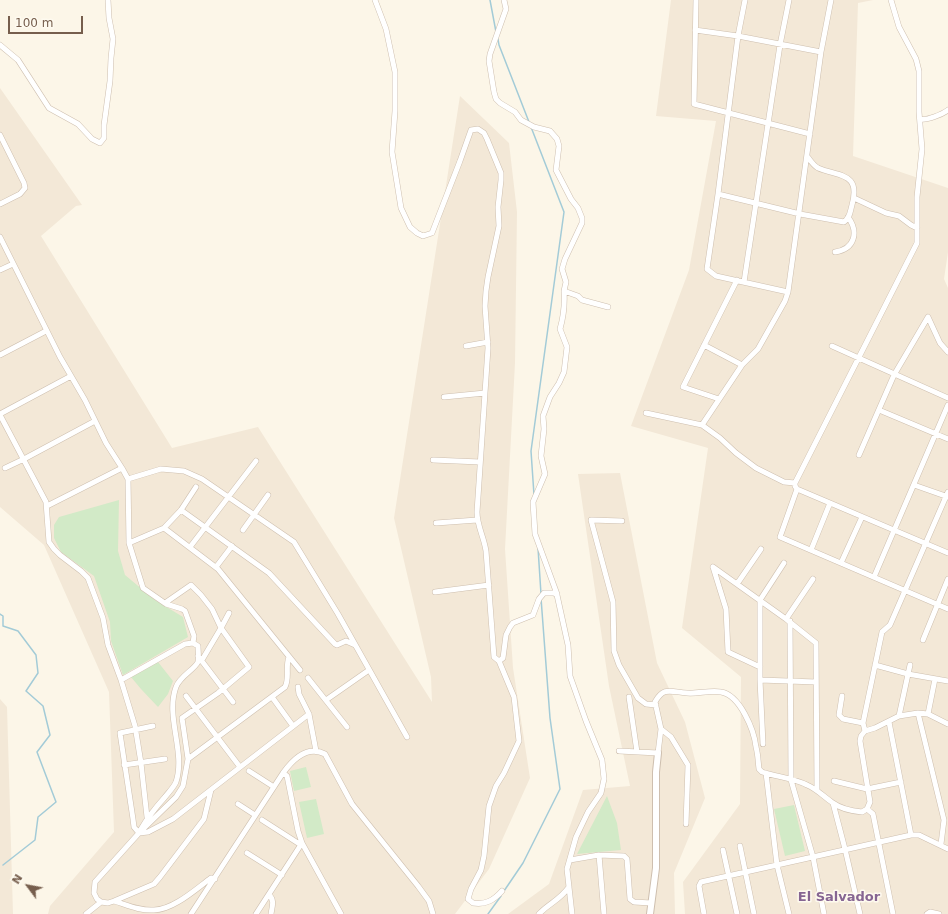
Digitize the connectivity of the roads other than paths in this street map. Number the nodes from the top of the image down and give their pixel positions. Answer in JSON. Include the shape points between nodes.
{"nodes":[{"id":1,"x":108,"y":0,"type":"edge"},
{"id":2,"x":375,"y":0,"type":"edge"},
{"id":3,"x":504,"y":0,"type":"edge"},
{"id":4,"x":696,"y":0,"type":"edge"},
{"id":5,"x":745,"y":0,"type":"edge"},
{"id":6,"x":789,"y":0,"type":"edge"},
{"id":7,"x":831,"y":0,"type":"edge"},
{"id":8,"x":891,"y":0,"type":"edge"},
{"id":9,"x":695,"y":30,"type":"junction"},
{"id":10,"x":738,"y":36,"type":"junction"},
{"id":11,"x":0,"y":45,"type":"edge"},
{"id":12,"x":780,"y":45,"type":"junction"},
{"id":13,"x":821,"y":52,"type":"junction"},
{"id":14,"x":948,"y":110,"type":"edge"},
{"id":15,"x":728,"y":113,"type":"junction"},
{"id":16,"x":920,"y":119,"type":"junction"},
{"id":17,"x":769,"y":123,"type":"junction"},
{"id":18,"x":810,"y":134,"type":"junction"},
{"id":19,"x":0,"y":135,"type":"edge"},
{"id":20,"x":807,"y":156,"type":"junction"},
{"id":21,"x":718,"y":194,"type":"junction"},
{"id":22,"x":854,"y":198,"type":"junction"},
{"id":23,"x":757,"y":203,"type":"junction"},
{"id":24,"x":0,"y":204,"type":"edge"},
{"id":25,"x":800,"y":214,"type":"junction"},
{"id":26,"x":848,"y":217,"type":"junction"},
{"id":27,"x":917,"y":228,"type":"junction"},
{"id":28,"x":0,"y":237,"type":"edge"},
{"id":29,"x":835,"y":252,"type":"dead end"},
{"id":30,"x":13,"y":264,"type":"junction"},
{"id":31,"x":0,"y":270,"type":"edge"},
{"id":32,"x":737,"y":280,"type":"junction"},
{"id":33,"x":744,"y":282,"type":"junction"},
{"id":34,"x":564,"y":291,"type":"junction"},
{"id":35,"x":788,"y":292,"type":"junction"},
{"id":36,"x":608,"y":308,"type":"dead end"},
{"id":37,"x":46,"y":330,"type":"junction"},
{"id":38,"x":488,"y":342,"type":"junction"},
{"id":39,"x":704,"y":345,"type":"junction"},
{"id":40,"x":466,"y":346,"type":"dead end"},
{"id":41,"x":832,"y":346,"type":"dead end"},
{"id":42,"x":948,"y":352,"type":"edge"},
{"id":43,"x":0,"y":355,"type":"edge"},
{"id":44,"x":857,"y":358,"type":"junction"},
{"id":45,"x":742,"y":366,"type":"junction"},
{"id":46,"x":894,"y":375,"type":"junction"},
{"id":47,"x":71,"y":376,"type":"junction"},
{"id":48,"x":485,"y":393,"type":"junction"},
{"id":49,"x":444,"y":397,"type":"dead end"},
{"id":50,"x":948,"y":398,"type":"edge"},
{"id":51,"x":719,"y":399,"type":"junction"},
{"id":52,"x":948,"y":405,"type":"edge"},
{"id":53,"x":879,"y":410,"type":"junction"},
{"id":54,"x":646,"y":412,"type":"dead end"},
{"id":55,"x":0,"y":414,"type":"edge"},
{"id":56,"x":95,"y":421,"type":"junction"},
{"id":57,"x":702,"y":425,"type":"junction"},
{"id":58,"x":936,"y":434,"type":"junction"},
{"id":59,"x":948,"y":439,"type":"edge"},
{"id":60,"x":859,"y":456,"type":"dead end"},
{"id":61,"x":24,"y":460,"type":"junction"},
{"id":62,"x":433,"y":460,"type":"dead end"},
{"id":63,"x":256,"y":461,"type":"dead end"},
{"id":64,"x":480,"y":462,"type":"junction"},
{"id":65,"x":5,"y":468,"type":"dead end"},
{"id":66,"x":122,"y":468,"type":"junction"},
{"id":67,"x":128,"y":479,"type":"junction"},
{"id":68,"x":794,"y":483,"type":"junction"},
{"id":69,"x":914,"y":485,"type":"junction"},
{"id":70,"x":196,"y":487,"type":"dead end"},
{"id":71,"x":797,"y":489,"type":"junction"},
{"id":72,"x":268,"y":495,"type":"dead end"},
{"id":73,"x":947,"y":495,"type":"edge"},
{"id":74,"x":228,"y":497,"type":"junction"},
{"id":75,"x":830,"y":503,"type":"junction"},
{"id":76,"x":47,"y":506,"type":"junction"},
{"id":77,"x":181,"y":510,"type":"junction"},
{"id":78,"x":254,"y":516,"type":"junction"},
{"id":79,"x":862,"y":517,"type":"junction"},
{"id":80,"x":477,"y":520,"type":"junction"},
{"id":81,"x":622,"y":521,"type":"dead end"},
{"id":82,"x":436,"y":523,"type":"dead end"},
{"id":83,"x":204,"y":527,"type":"junction"},
{"id":84,"x":164,"y":528,"type":"junction"},
{"id":85,"x":243,"y":530,"type":"dead end"},
{"id":86,"x":895,"y":530,"type":"junction"},
{"id":87,"x":129,"y":544,"type":"junction"},
{"id":88,"x":926,"y":544,"type":"junction"},
{"id":89,"x":232,"y":546,"type":"junction"},
{"id":90,"x":190,"y":547,"type":"junction"},
{"id":91,"x":760,"y":549,"type":"dead end"},
{"id":92,"x":811,"y":550,"type":"junction"},
{"id":93,"x":948,"y":553,"type":"edge"},
{"id":94,"x":784,"y":563,"type":"dead end"},
{"id":95,"x":841,"y":563,"type":"junction"},
{"id":96,"x":216,"y":567,"type":"junction"},
{"id":97,"x":874,"y":577,"type":"junction"},
{"id":98,"x":813,"y":579,"type":"dead end"},
{"id":99,"x":948,"y":579,"type":"edge"},
{"id":100,"x":737,"y":584,"type":"junction"},
{"id":101,"x":488,"y":585,"type":"junction"},
{"id":102,"x":905,"y":590,"type":"junction"},
{"id":103,"x":435,"y":592,"type":"dead end"},
{"id":104,"x":557,"y":595,"type":"junction"},
{"id":105,"x":760,"y":600,"type":"junction"},
{"id":106,"x":164,"y":603,"type":"junction"},
{"id":107,"x":938,"y":604,"type":"junction"},
{"id":108,"x":948,"y":609,"type":"edge"},
{"id":109,"x":229,"y":613,"type":"dead end"},
{"id":110,"x":788,"y":620,"type":"junction"},
{"id":111,"x":222,"y":628,"type":"junction"},
{"id":112,"x":923,"y":640,"type":"dead end"},
{"id":113,"x":193,"y":643,"type":"junction"},
{"id":114,"x":356,"y":646,"type":"junction"},
{"id":115,"x":289,"y":657,"type":"junction"},
{"id":116,"x":200,"y":658,"type":"junction"},
{"id":117,"x":499,"y":661,"type":"junction"},
{"id":118,"x":875,"y":665,"type":"junction"},
{"id":119,"x":910,"y":665,"type":"dead end"},
{"id":120,"x":760,"y":667,"type":"junction"},
{"id":121,"x":300,"y":670,"type":"dead end"},
{"id":122,"x":370,"y":670,"type":"junction"},
{"id":123,"x":908,"y":674,"type":"junction"},
{"id":124,"x":308,"y":678,"type":"dead end"},
{"id":125,"x":935,"y":679,"type":"junction"},
{"id":126,"x":121,"y":680,"type":"junction"},
{"id":127,"x":760,"y":680,"type":"junction"},
{"id":128,"x":790,"y":681,"type":"junction"},
{"id":129,"x":948,"y":681,"type":"edge"},
{"id":130,"x":816,"y":682,"type":"junction"},
{"id":131,"x":298,"y":687,"type":"dead end"},
{"id":132,"x":223,"y":689,"type":"junction"},
{"id":133,"x":186,"y":696,"type":"dead end"},
{"id":134,"x":842,"y":696,"type":"dead end"},
{"id":135,"x":272,"y":697,"type":"junction"},
{"id":136,"x":629,"y":697,"type":"dead end"},
{"id":137,"x":326,"y":700,"type":"junction"},
{"id":138,"x":233,"y":702,"type":"dead end"},
{"id":139,"x":656,"y":705,"type":"junction"},
{"id":140,"x":195,"y":709,"type":"junction"},
{"id":141,"x":918,"y":713,"type":"junction"},
{"id":142,"x":309,"y":714,"type":"junction"},
{"id":143,"x":928,"y":714,"type":"junction"},
{"id":144,"x":899,"y":716,"type":"junction"},
{"id":145,"x":889,"y":722,"type":"junction"},
{"id":146,"x":863,"y":723,"type":"junction"},
{"id":147,"x":948,"y":724,"type":"edge"},
{"id":148,"x":153,"y":726,"type":"dead end"},
{"id":149,"x":293,"y":726,"type":"junction"},
{"id":150,"x":347,"y":727,"type":"dead end"},
{"id":151,"x":135,"y":729,"type":"junction"},
{"id":152,"x":661,"y":729,"type":"junction"},
{"id":153,"x":865,"y":731,"type":"junction"},
{"id":154,"x":217,"y":737,"type":"junction"},
{"id":155,"x":407,"y":737,"type":"dead end"},
{"id":156,"x":763,"y":744,"type":"dead end"},
{"id":157,"x":316,"y":751,"type":"junction"},
{"id":158,"x":619,"y":751,"type":"dead end"},
{"id":159,"x":637,"y":752,"type":"junction"},
{"id":160,"x":658,"y":753,"type":"junction"},
{"id":161,"x":165,"y":758,"type":"dead end"},
{"id":162,"x":188,"y":759,"type":"junction"},
{"id":163,"x":141,"y":763,"type":"junction"},
{"id":164,"x":124,"y":766,"type":"junction"},
{"id":165,"x":240,"y":767,"type":"junction"},
{"id":166,"x":249,"y":771,"type":"dead end"},
{"id":167,"x":283,"y":772,"type":"junction"},
{"id":168,"x":766,"y":773,"type":"junction"},
{"id":169,"x":791,"y":780,"type":"junction"},
{"id":170,"x":834,"y":781,"type":"dead end"},
{"id":171,"x":901,"y":782,"type":"junction"},
{"id":172,"x":274,"y":787,"type":"junction"},
{"id":173,"x":867,"y":789,"type":"junction"},
{"id":174,"x":211,"y":790,"type":"junction"},
{"id":175,"x":817,"y":790,"type":"junction"},
{"id":176,"x":833,"y":803,"type":"junction"},
{"id":177,"x":238,"y":804,"type":"dead end"},
{"id":178,"x":867,"y":808,"type":"junction"},
{"id":179,"x":255,"y":815,"type":"junction"},
{"id":180,"x":148,"y":817,"type":"junction"},
{"id":181,"x":262,"y":820,"type":"dead end"},
{"id":182,"x":946,"y":820,"type":"edge"},
{"id":183,"x":686,"y":824,"type":"dead end"},
{"id":184,"x":140,"y":833,"type":"junction"},
{"id":185,"x":911,"y":835,"type":"junction"},
{"id":186,"x":879,"y":842,"type":"junction"},
{"id":187,"x":302,"y":844,"type":"junction"},
{"id":188,"x":941,"y":844,"type":"junction"},
{"id":189,"x":740,"y":846,"type":"dead end"},
{"id":190,"x":845,"y":849,"type":"junction"},
{"id":191,"x":948,"y":849,"type":"edge"},
{"id":192,"x":723,"y":850,"type":"dead end"},
{"id":193,"x":247,"y":853,"type":"dead end"},
{"id":194,"x":599,"y":855,"type":"junction"},
{"id":195,"x":813,"y":857,"type":"junction"},
{"id":196,"x":570,"y":860,"type":"junction"},
{"id":197,"x":777,"y":865,"type":"junction"},
{"id":198,"x":746,"y":873,"type":"junction"},
{"id":199,"x":282,"y":875,"type":"junction"},
{"id":200,"x":729,"y":876,"type":"junction"},
{"id":201,"x":215,"y":879,"type":"junction"},
{"id":202,"x":569,"y":887,"type":"junction"},
{"id":203,"x":502,"y":892,"type":"dead end"},
{"id":204,"x":269,"y":895,"type":"junction"},
{"id":205,"x":114,"y":901,"type":"junction"},
{"id":206,"x":101,"y":902,"type":"junction"},
{"id":207,"x":651,"y":903,"type":"junction"},
{"id":208,"x":86,"y":914,"type":"edge"},
{"id":209,"x":191,"y":914,"type":"edge"},
{"id":210,"x":256,"y":914,"type":"edge"},
{"id":211,"x":271,"y":914,"type":"edge"},
{"id":212,"x":340,"y":914,"type":"edge"},
{"id":213,"x":433,"y":914,"type":"edge"},
{"id":214,"x":539,"y":914,"type":"edge"},
{"id":215,"x":572,"y":914,"type":"edge"},
{"id":216,"x":604,"y":914,"type":"edge"},
{"id":217,"x":650,"y":914,"type":"edge"},
{"id":218,"x":704,"y":914,"type":"edge"},
{"id":219,"x":737,"y":914,"type":"edge"},
{"id":220,"x":754,"y":914,"type":"edge"},
{"id":221,"x":790,"y":914,"type":"edge"},
{"id":222,"x":824,"y":914,"type":"edge"},
{"id":223,"x":860,"y":914,"type":"edge"},
{"id":224,"x":893,"y":914,"type":"edge"},
{"id":225,"x":927,"y":914,"type":"edge"},
{"id":226,"x":937,"y":914,"type":"edge"}],
"edges":[{"from":1,"to":11,"type":"street","via":[[114,39],[104,138],[100,142],[92,139],[78,124],[49,108],[18,60]]},
{"from":2,"to":38,"type":"street","via":[[386,29],[395,72],[392,152],[401,208],[410,227],[423,236],[432,233],[471,130],[478,129],[484,133],[501,173],[499,226],[486,291]]},
{"from":3,"to":34,"type":"street","via":[[506,9],[489,61],[496,99],[521,120],[554,134],[559,146],[557,172],[582,218],[579,232],[562,269],[566,282]]},
{"from":4,"to":9,"type":"street"},
{"from":5,"to":10,"type":"street"},
{"from":6,"to":12,"type":"street"},
{"from":7,"to":13,"type":"street"},
{"from":8,"to":16,"type":"street","via":[[899,27],[916,59],[919,71]]},
{"from":9,"to":10,"type":"street"},
{"from":9,"to":15,"type":"street","via":[[694,104]]},
{"from":10,"to":12,"type":"street"},
{"from":10,"to":15,"type":"street"},
{"from":12,"to":13,"type":"street"},
{"from":12,"to":17,"type":"street"},
{"from":13,"to":18,"type":"street"},
{"from":14,"to":16,"type":"street","via":[[928,119]]},
{"from":15,"to":17,"type":"street"},
{"from":15,"to":21,"type":"street"},
{"from":16,"to":27,"type":"street","via":[[922,149]]},
{"from":17,"to":18,"type":"street"},
{"from":17,"to":23,"type":"street"},
{"from":18,"to":20,"type":"street"},
{"from":19,"to":24,"type":"street","via":[[25,188],[20,194]]},
{"from":20,"to":22,"type":"street","via":[[818,168],[850,179]]},
{"from":20,"to":25,"type":"street"},
{"from":21,"to":23,"type":"street"},
{"from":21,"to":32,"type":"street","via":[[707,269],[716,276]]},
{"from":22,"to":26,"type":"street"},
{"from":22,"to":27,"type":"street","via":[[886,213],[899,216]]},
{"from":23,"to":25,"type":"street"},
{"from":23,"to":33,"type":"street"},
{"from":25,"to":26,"type":"street","via":[[840,222],[844,222]]},
{"from":25,"to":35,"type":"street"},
{"from":26,"to":29,"type":"street","via":[[855,231],[853,240],[847,247]]},
{"from":27,"to":44,"type":"street","via":[[917,242]]},
{"from":28,"to":30,"type":"street"},
{"from":30,"to":31,"type":"street"},
{"from":30,"to":37,"type":"street"},
{"from":32,"to":33,"type":"street"},
{"from":32,"to":39,"type":"street"},
{"from":33,"to":35,"type":"street"},
{"from":34,"to":36,"type":"street"},
{"from":34,"to":104,"type":"street","via":[[564,315],[560,329],[567,347],[564,372],[543,416],[541,456],[545,474],[533,502],[535,534]]},
{"from":35,"to":45,"type":"street","via":[[758,349]]},
{"from":37,"to":43,"type":"street"},
{"from":37,"to":47,"type":"street"},
{"from":38,"to":40,"type":"street"},
{"from":38,"to":48,"type":"street"},
{"from":39,"to":45,"type":"street"},
{"from":39,"to":51,"type":"street","via":[[683,386]]},
{"from":41,"to":44,"type":"street"},
{"from":42,"to":46,"type":"street","via":[[940,343],[928,317]]},
{"from":44,"to":46,"type":"street"},
{"from":44,"to":68,"type":"street"},
{"from":45,"to":51,"type":"street"},
{"from":46,"to":50,"type":"street"},
{"from":46,"to":53,"type":"street"},
{"from":47,"to":55,"type":"street"},
{"from":47,"to":56,"type":"street"},
{"from":48,"to":49,"type":"street"},
{"from":48,"to":64,"type":"street"},
{"from":51,"to":57,"type":"street"},
{"from":52,"to":58,"type":"street"},
{"from":53,"to":58,"type":"street"},
{"from":53,"to":60,"type":"street"},
{"from":54,"to":57,"type":"street"},
{"from":55,"to":61,"type":"street"},
{"from":56,"to":61,"type":"street"},
{"from":56,"to":66,"type":"street"},
{"from":57,"to":68,"type":"street","via":[[756,468],[784,482]]},
{"from":58,"to":59,"type":"street"},
{"from":58,"to":69,"type":"street"},
{"from":61,"to":65,"type":"street"},
{"from":61,"to":76,"type":"street"},
{"from":62,"to":64,"type":"street"},
{"from":63,"to":74,"type":"street"},
{"from":64,"to":80,"type":"street"},
{"from":66,"to":67,"type":"street"},
{"from":66,"to":76,"type":"street"},
{"from":67,"to":74,"type":"street","via":[[161,469],[184,471],[202,479]]},
{"from":67,"to":87,"type":"street"},
{"from":68,"to":71,"type":"street"},
{"from":69,"to":73,"type":"street"},
{"from":69,"to":86,"type":"street"},
{"from":70,"to":77,"type":"street"},
{"from":71,"to":75,"type":"street"},
{"from":71,"to":92,"type":"street","via":[[780,537]]},
{"from":72,"to":78,"type":"street"},
{"from":73,"to":88,"type":"street"},
{"from":74,"to":78,"type":"street"},
{"from":74,"to":83,"type":"street"},
{"from":75,"to":79,"type":"street"},
{"from":75,"to":92,"type":"street"},
{"from":76,"to":126,"type":"street","via":[[49,542],[88,578]]},
{"from":77,"to":83,"type":"street"},
{"from":77,"to":84,"type":"street"},
{"from":78,"to":85,"type":"street"},
{"from":78,"to":114,"type":"street","via":[[294,542]]},
{"from":79,"to":86,"type":"street"},
{"from":79,"to":95,"type":"street"},
{"from":80,"to":82,"type":"street"},
{"from":80,"to":101,"type":"street","via":[[484,539]]},
{"from":81,"to":139,"type":"street","via":[[591,520],[613,602],[614,651],[638,698],[646,704]]},
{"from":83,"to":89,"type":"street"},
{"from":83,"to":90,"type":"street"},
{"from":84,"to":87,"type":"street"},
{"from":84,"to":90,"type":"street"},
{"from":86,"to":88,"type":"street"},
{"from":86,"to":97,"type":"street"},
{"from":87,"to":106,"type":"street","via":[[143,588]]},
{"from":88,"to":93,"type":"street"},
{"from":88,"to":102,"type":"street"},
{"from":89,"to":96,"type":"street"},
{"from":89,"to":114,"type":"street","via":[[269,573],[337,646],[346,641]]},
{"from":90,"to":96,"type":"street"},
{"from":91,"to":100,"type":"street"},
{"from":92,"to":95,"type":"street"},
{"from":94,"to":105,"type":"street"},
{"from":95,"to":97,"type":"street"},
{"from":96,"to":115,"type":"street"},
{"from":97,"to":102,"type":"street"},
{"from":98,"to":110,"type":"street"},
{"from":99,"to":107,"type":"street"},
{"from":100,"to":105,"type":"street"},
{"from":100,"to":120,"type":"street","via":[[713,567],[726,608],[728,652]]},
{"from":101,"to":103,"type":"street"},
{"from":101,"to":117,"type":"street","via":[[494,657]]},
{"from":102,"to":107,"type":"street"},
{"from":102,"to":118,"type":"street","via":[[890,625],[882,632]]},
{"from":104,"to":117,"type":"street","via":[[544,593],[533,615],[513,623],[506,636],[503,658]]},
{"from":104,"to":196,"type":"street","via":[[568,645],[570,676],[602,760],[604,779],[601,793],[576,837]]},
{"from":105,"to":110,"type":"street"},
{"from":105,"to":120,"type":"street"},
{"from":106,"to":111,"type":"street","via":[[190,585],[212,609]]},
{"from":106,"to":113,"type":"street","via":[[185,611],[194,636]]},
{"from":107,"to":108,"type":"street"},
{"from":107,"to":112,"type":"street"},
{"from":109,"to":111,"type":"street"},
{"from":110,"to":128,"type":"street"},
{"from":110,"to":130,"type":"street","via":[[816,643]]},
{"from":111,"to":116,"type":"street"},
{"from":111,"to":132,"type":"street","via":[[250,666]]},
{"from":113,"to":116,"type":"street","via":[[198,646]]},
{"from":113,"to":126,"type":"street","via":[[185,644]]},
{"from":114,"to":122,"type":"street"},
{"from":115,"to":121,"type":"street"},
{"from":115,"to":135,"type":"street","via":[[288,682]]},
{"from":116,"to":132,"type":"street"},
{"from":116,"to":180,"type":"street","via":[[176,687],[173,716],[179,755],[176,783]]},
{"from":117,"to":203,"type":"street","via":[[514,697],[519,741],[496,786],[489,806],[481,870],[468,899],[477,904],[487,902],[494,900]]},
{"from":118,"to":123,"type":"street"},
{"from":118,"to":146,"type":"street"},
{"from":119,"to":123,"type":"street"},
{"from":120,"to":127,"type":"street"},
{"from":122,"to":137,"type":"street"},
{"from":122,"to":155,"type":"street"},
{"from":123,"to":125,"type":"street"},
{"from":123,"to":144,"type":"street"},
{"from":124,"to":137,"type":"street"},
{"from":125,"to":129,"type":"street"},
{"from":125,"to":143,"type":"street"},
{"from":126,"to":151,"type":"street"},
{"from":127,"to":128,"type":"street"},
{"from":127,"to":156,"type":"street"},
{"from":128,"to":130,"type":"street"},
{"from":128,"to":169,"type":"street"},
{"from":130,"to":175,"type":"street"},
{"from":131,"to":142,"type":"street"},
{"from":132,"to":138,"type":"street"},
{"from":132,"to":140,"type":"street"},
{"from":133,"to":140,"type":"street"},
{"from":134,"to":146,"type":"street","via":[[840,717]]},
{"from":135,"to":149,"type":"street"},
{"from":135,"to":154,"type":"street"},
{"from":136,"to":159,"type":"street"},
{"from":137,"to":150,"type":"street"},
{"from":139,"to":152,"type":"street"},
{"from":139,"to":168,"type":"street","via":[[659,695],[665,691],[721,692],[730,695],[748,720],[756,746],[759,769]]},
{"from":140,"to":154,"type":"street"},
{"from":140,"to":162,"type":"street","via":[[182,718]]},
{"from":141,"to":143,"type":"street"},
{"from":141,"to":144,"type":"street"},
{"from":141,"to":182,"type":"street"},
{"from":142,"to":149,"type":"street"},
{"from":142,"to":157,"type":"street"},
{"from":143,"to":147,"type":"street"},
{"from":144,"to":145,"type":"street"},
{"from":145,"to":153,"type":"street"},
{"from":145,"to":171,"type":"street"},
{"from":146,"to":153,"type":"street"},
{"from":148,"to":151,"type":"street"},
{"from":149,"to":165,"type":"street"},
{"from":151,"to":163,"type":"street"},
{"from":151,"to":164,"type":"street","via":[[120,733]]},
{"from":152,"to":160,"type":"street"},
{"from":152,"to":183,"type":"street","via":[[671,737],[688,765]]},
{"from":153,"to":173,"type":"street","via":[[860,741]]},
{"from":154,"to":162,"type":"street"},
{"from":154,"to":165,"type":"street"},
{"from":157,"to":167,"type":"street","via":[[302,754]]},
{"from":157,"to":213,"type":"street","via":[[325,754],[352,804],[418,886],[429,901]]},
{"from":158,"to":159,"type":"street"},
{"from":159,"to":160,"type":"street"},
{"from":160,"to":207,"type":"street","via":[[656,868]]},
{"from":161,"to":163,"type":"street"},
{"from":162,"to":184,"type":"street","via":[[183,786],[176,797]]},
{"from":163,"to":164,"type":"street"},
{"from":163,"to":180,"type":"street"},
{"from":164,"to":184,"type":"street","via":[[134,827]]},
{"from":165,"to":174,"type":"street"},
{"from":166,"to":172,"type":"street"},
{"from":167,"to":172,"type":"street"},
{"from":167,"to":187,"type":"street","via":[[287,776]]},
{"from":168,"to":169,"type":"street"},
{"from":168,"to":197,"type":"street"},
{"from":169,"to":175,"type":"street"},
{"from":169,"to":195,"type":"street"},
{"from":170,"to":173,"type":"street"},
{"from":171,"to":173,"type":"street"},
{"from":171,"to":185,"type":"street"},
{"from":172,"to":179,"type":"street"},
{"from":173,"to":178,"type":"street","via":[[870,802]]},
{"from":174,"to":184,"type":"street","via":[[173,819],[148,832]]},
{"from":174,"to":205,"type":"street","via":[[204,819],[154,884]]},
{"from":175,"to":176,"type":"street"},
{"from":176,"to":178,"type":"street","via":[[852,811],[862,812]]},
{"from":176,"to":190,"type":"street"},
{"from":177,"to":179,"type":"street"},
{"from":178,"to":186,"type":"street","via":[[873,814]]},
{"from":179,"to":201,"type":"street"},
{"from":180,"to":184,"type":"street"},
{"from":181,"to":187,"type":"street"},
{"from":182,"to":188,"type":"street"},
{"from":184,"to":206,"type":"street","via":[[95,882],[94,896]]},
{"from":185,"to":186,"type":"street"},
{"from":185,"to":188,"type":"street","via":[[919,834]]},
{"from":186,"to":190,"type":"street"},
{"from":186,"to":224,"type":"street"},
{"from":187,"to":199,"type":"street"},
{"from":187,"to":212,"type":"street"},
{"from":188,"to":191,"type":"street"},
{"from":189,"to":198,"type":"street"},
{"from":190,"to":195,"type":"street"},
{"from":190,"to":223,"type":"street"},
{"from":192,"to":200,"type":"street"},
{"from":193,"to":199,"type":"street"},
{"from":194,"to":196,"type":"street"},
{"from":194,"to":207,"type":"street","via":[[624,856],[627,859],[630,899],[634,902]]},
{"from":194,"to":216,"type":"street"},
{"from":195,"to":197,"type":"street"},
{"from":195,"to":222,"type":"street"},
{"from":196,"to":202,"type":"street","via":[[567,869]]},
{"from":197,"to":198,"type":"street"},
{"from":197,"to":221,"type":"street"},
{"from":198,"to":200,"type":"street"},
{"from":198,"to":220,"type":"street"},
{"from":199,"to":204,"type":"street"},
{"from":200,"to":218,"type":"street","via":[[701,882],[699,886]]},
{"from":200,"to":219,"type":"street"},
{"from":201,"to":205,"type":"street","via":[[211,878],[187,897],[156,910],[144,910]]},
{"from":201,"to":209,"type":"street"},
{"from":202,"to":214,"type":"street","via":[[558,900]]},
{"from":202,"to":215,"type":"street"},
{"from":204,"to":210,"type":"street"},
{"from":204,"to":211,"type":"street","via":[[273,902]]},
{"from":205,"to":206,"type":"street"},
{"from":206,"to":208,"type":"street"},
{"from":207,"to":217,"type":"street"},
{"from":225,"to":226,"type":"street"}]}
